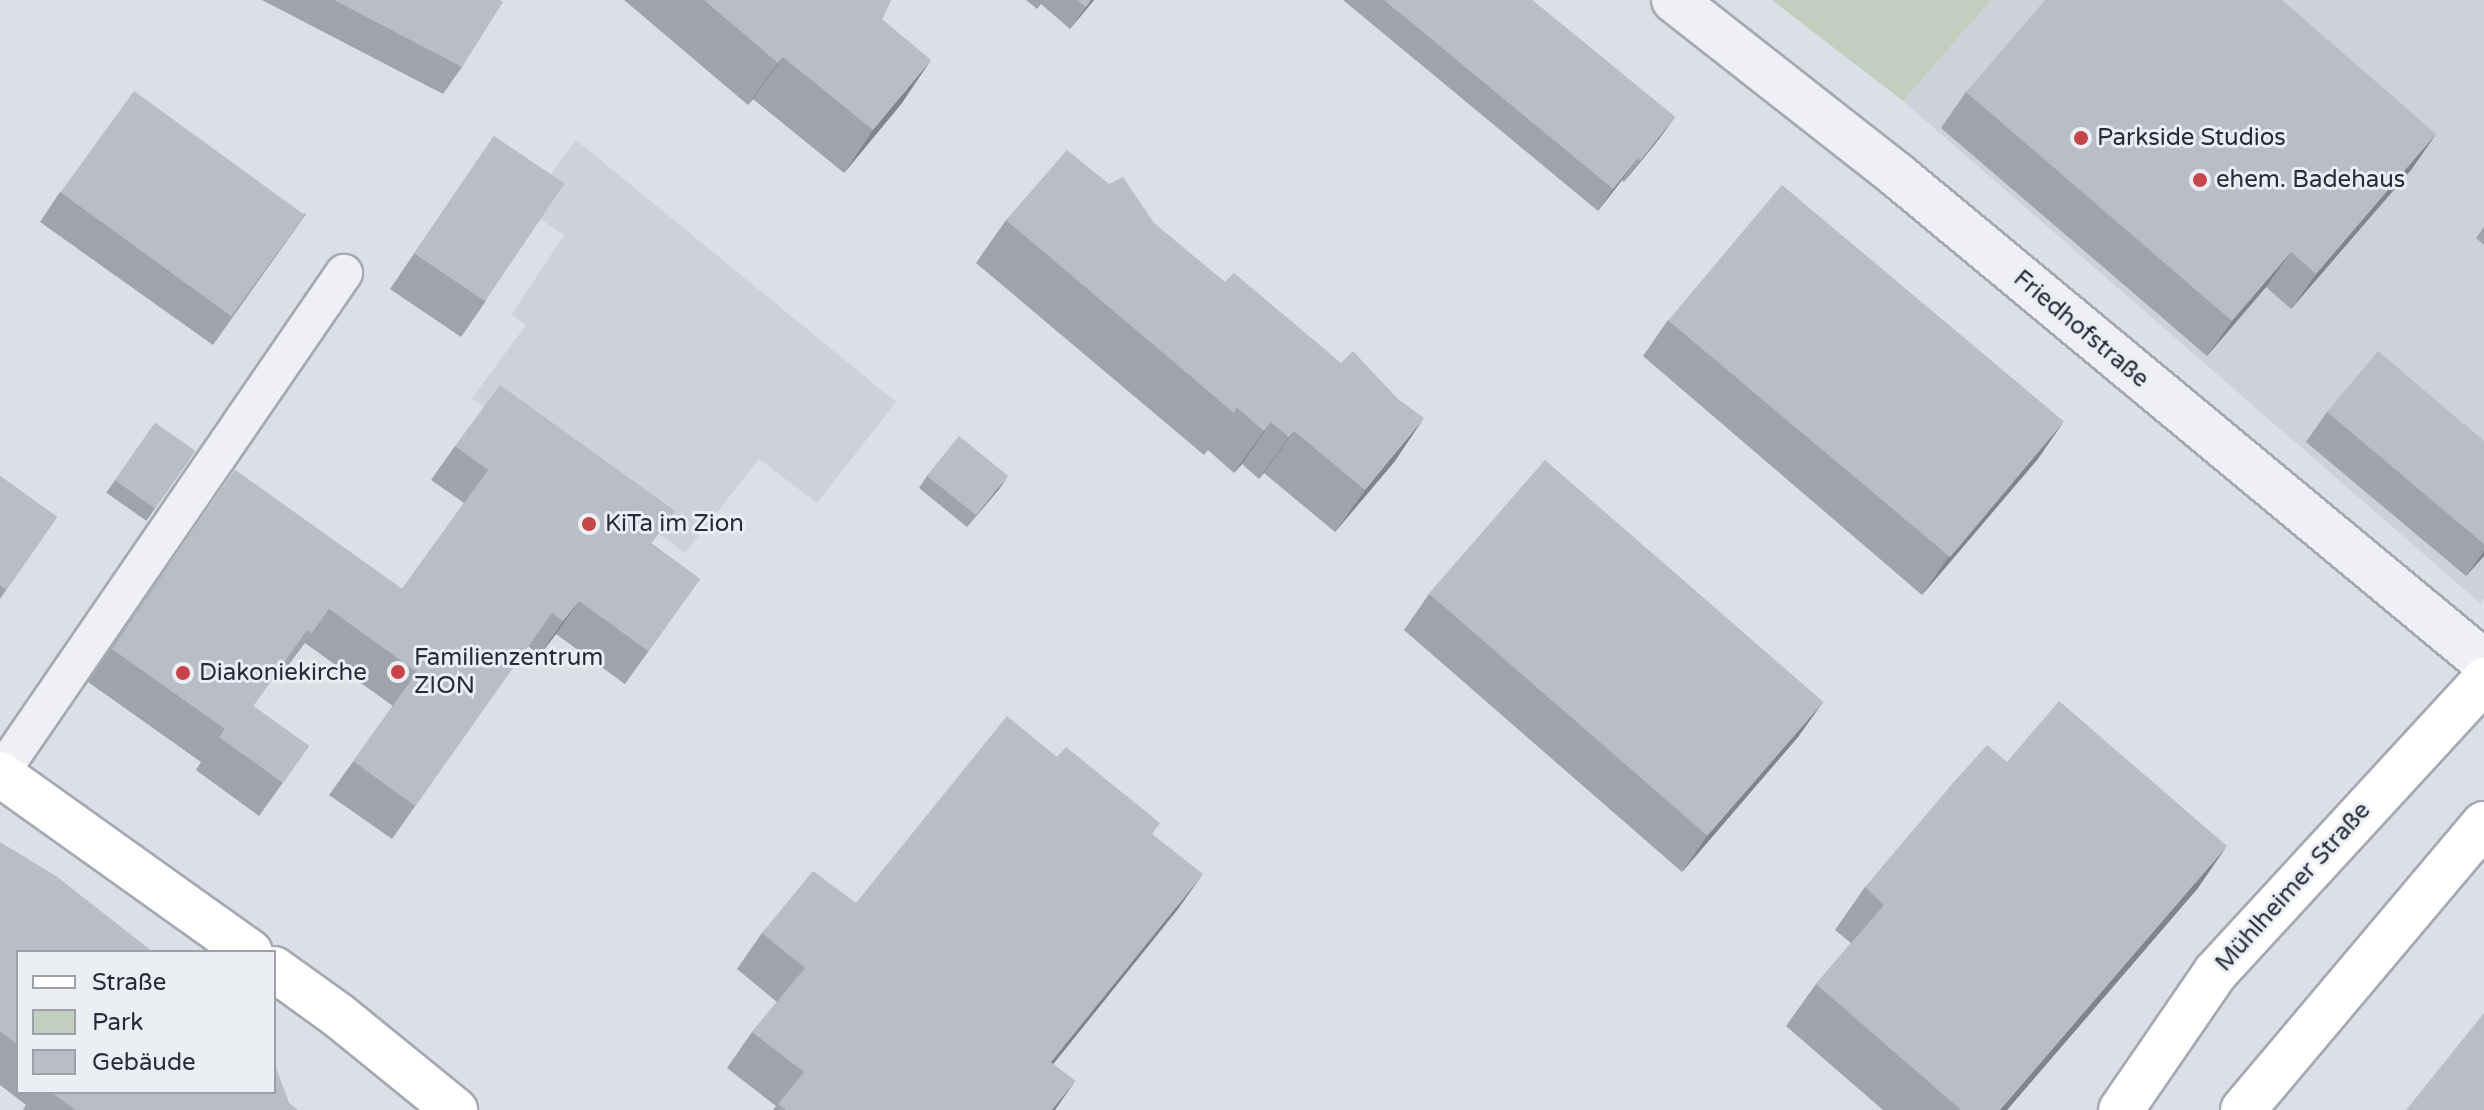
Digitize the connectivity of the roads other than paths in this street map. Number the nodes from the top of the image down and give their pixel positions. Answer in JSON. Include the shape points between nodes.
{"nodes":[{"id":1,"x":1674,"y":0,"type":"edge"},
{"id":2,"x":344,"y":273,"type":"dead end"},
{"id":3,"x":2484,"y":662,"type":"edge"},
{"id":4,"x":2484,"y":680,"type":"edge"},
{"id":5,"x":0,"y":774,"type":"edge"},
{"id":6,"x":2484,"y":824,"type":"edge"},
{"id":7,"x":247,"y":950,"type":"edge"},
{"id":8,"x":276,"y":970,"type":"edge"},
{"id":9,"x":455,"y":1110,"type":"edge"},
{"id":10,"x":2121,"y":1110,"type":"edge"},
{"id":11,"x":2243,"y":1110,"type":"edge"}],
"edges":[{"from":1,"to":3,"type":"street","name":"Friedhofstraße","via":[[1897,175]]},
{"from":2,"to":5,"type":"lane"},
{"from":4,"to":10,"type":"main road","name":"Mühlheimer Straße","via":[[2215,973]]},
{"from":5,"to":7,"type":"main road"},
{"from":6,"to":11,"type":"main road"},
{"from":8,"to":9,"type":"main road"}]}
